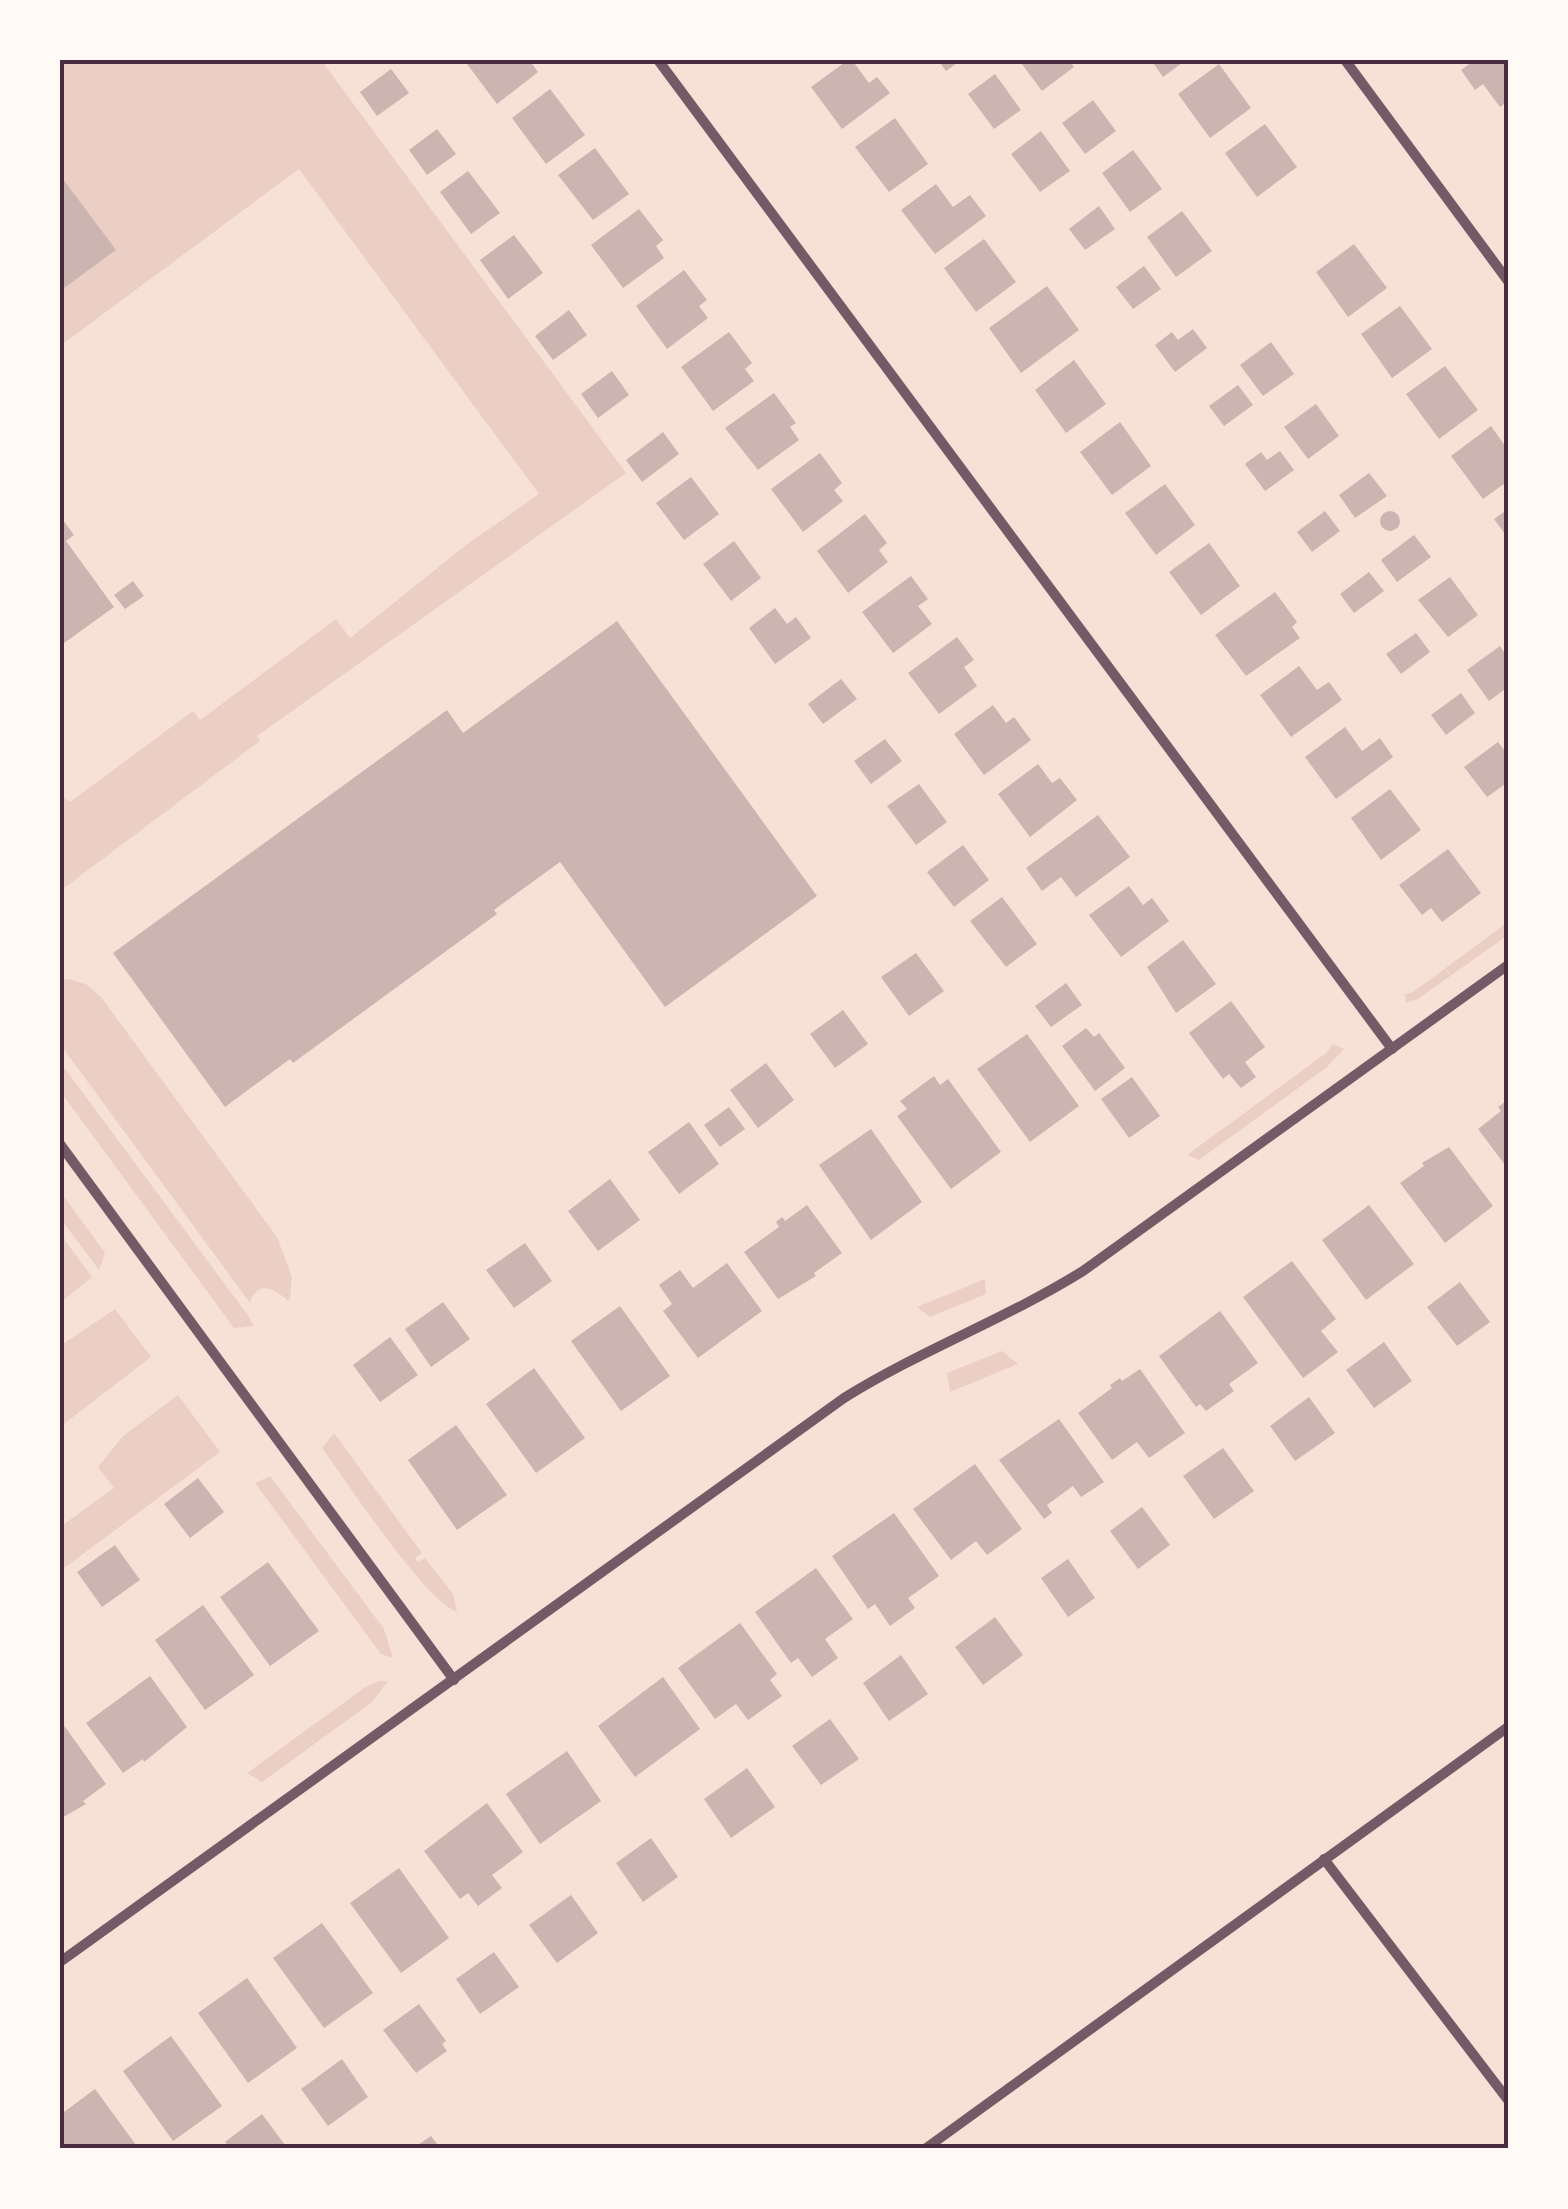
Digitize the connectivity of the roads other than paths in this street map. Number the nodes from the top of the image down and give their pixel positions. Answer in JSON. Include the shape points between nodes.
{"nodes":[{"id":1,"x":658,"y":60,"type":"edge"},
{"id":2,"x":1345,"y":60,"type":"edge"},
{"id":3,"x":1508,"y":280,"type":"edge"},
{"id":4,"x":1508,"y":965,"type":"edge"},
{"id":5,"x":1392,"y":1049,"type":"junction"},
{"id":6,"x":60,"y":1144,"type":"edge"},
{"id":7,"x":454,"y":1680,"type":"junction"},
{"id":8,"x":1508,"y":1727,"type":"edge"},
{"id":9,"x":1324,"y":1859,"type":"junction"},
{"id":10,"x":60,"y":1962,"type":"edge"},
{"id":11,"x":1508,"y":2100,"type":"edge"},
{"id":12,"x":925,"y":2149,"type":"edge"}],
"edges":[{"from":1,"to":5,"type":"street"},
{"from":2,"to":3,"type":"street"},
{"from":4,"to":5,"type":"street"},
{"from":5,"to":7,"type":"street","via":[[1083,1271],[844,1398]]},
{"from":6,"to":7,"type":"street"},
{"from":7,"to":10,"type":"street"},
{"from":8,"to":9,"type":"street"},
{"from":9,"to":11,"type":"street"},
{"from":9,"to":12,"type":"street"}]}
